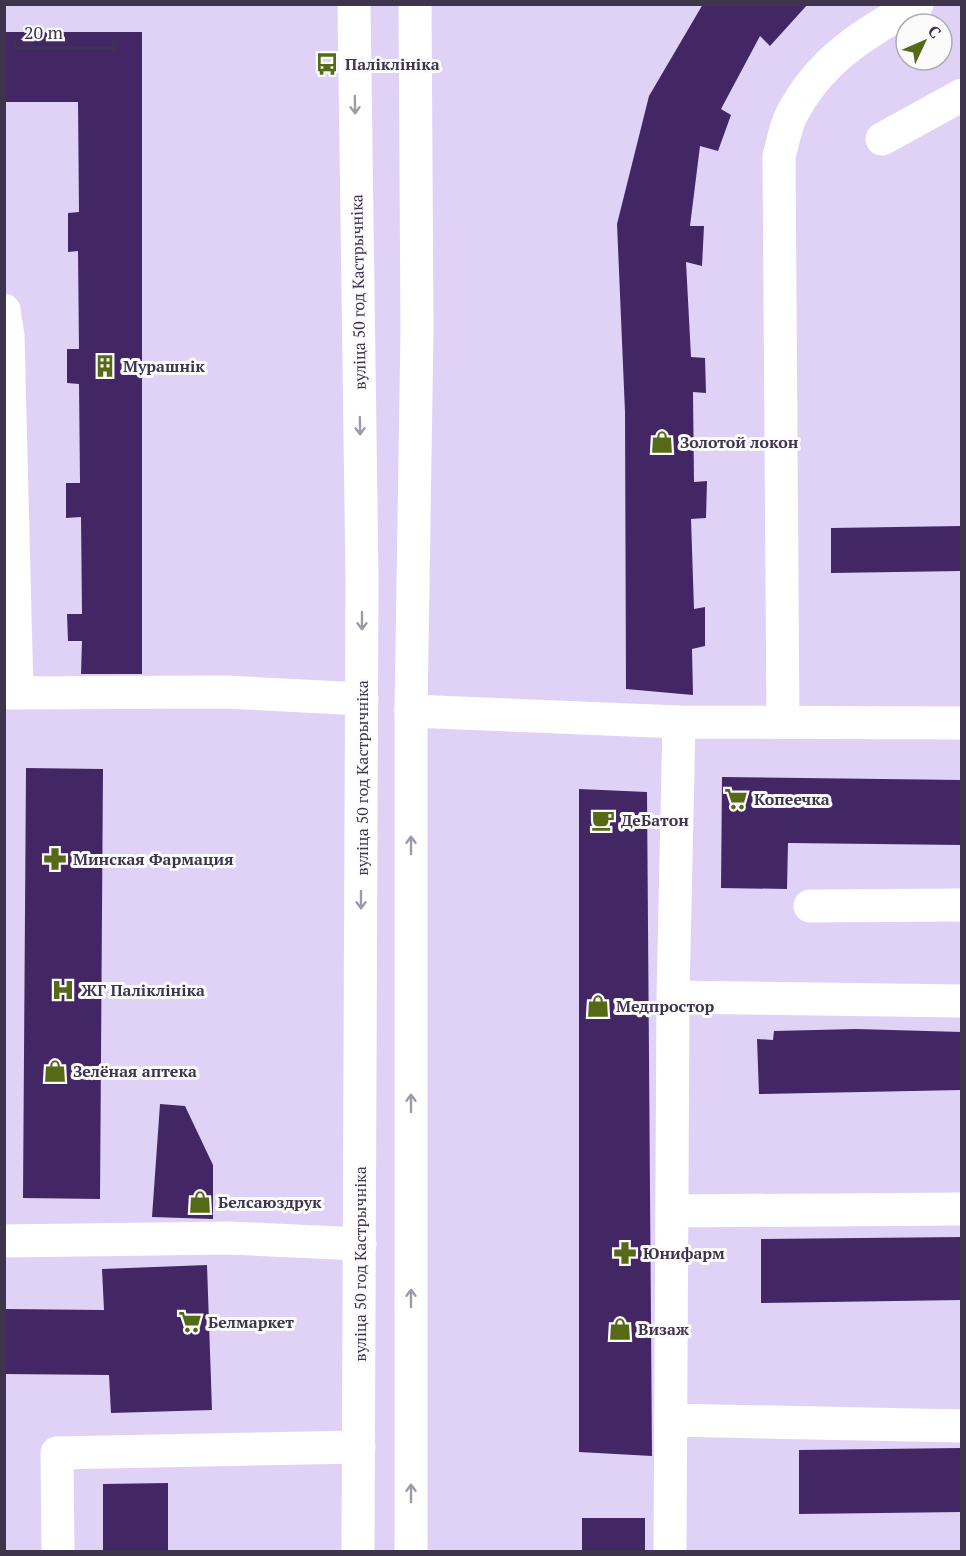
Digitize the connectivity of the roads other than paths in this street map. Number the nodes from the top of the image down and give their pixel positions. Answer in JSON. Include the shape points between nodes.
{"nodes":[{"id":1,"x":354,"y":4,"type":"edge"},
{"id":2,"x":414,"y":4,"type":"edge"},
{"id":3,"x":917,"y":4,"type":"edge"},
{"id":4,"x":962,"y":95,"type":"edge"},
{"id":5,"x":882,"y":139,"type":"dead end"},
{"id":6,"x":4,"y":310,"type":"edge"},
{"id":7,"x":11,"y":693,"type":"edge"},
{"id":8,"x":362,"y":699,"type":"junction"},
{"id":9,"x":411,"y":711,"type":"junction"},
{"id":10,"x":680,"y":722,"type":"junction"},
{"id":11,"x":783,"y":722,"type":"junction"},
{"id":12,"x":962,"y":723,"type":"edge"},
{"id":13,"x":962,"y":905,"type":"edge"},
{"id":14,"x":810,"y":906,"type":"dead end"},
{"id":15,"x":673,"y":997,"type":"junction"},
{"id":16,"x":962,"y":1001,"type":"edge"},
{"id":17,"x":962,"y":1209,"type":"edge"},
{"id":18,"x":672,"y":1211,"type":"junction"},
{"id":19,"x":4,"y":1242,"type":"edge"},
{"id":20,"x":360,"y":1244,"type":"junction"},
{"id":21,"x":671,"y":1420,"type":"junction"},
{"id":22,"x":962,"y":1426,"type":"edge"},
{"id":23,"x":359,"y":1447,"type":"junction"},
{"id":24,"x":58,"y":1551,"type":"edge"},
{"id":25,"x":358,"y":1551,"type":"edge"},
{"id":26,"x":411,"y":1551,"type":"edge"},
{"id":27,"x":670,"y":1551,"type":"edge"}],
"edges":[{"from":1,"to":8,"type":"main road","name":"вуліца 50 год Кастрычніка","one_way":true},
{"from":2,"to":9,"type":"main road","via":[[417,330]]},
{"from":3,"to":11,"type":"main road","via":[[864,34],[816,74],[790,117],[779,156]]},
{"from":4,"to":5,"type":"main road"},
{"from":6,"to":7,"type":"main road","via":[[8,336]]},
{"from":7,"to":8,"type":"main road","via":[[226,692]]},
{"from":8,"to":20,"type":"main road","name":"вуліца 50 год Кастрычніка","one_way":true},
{"from":9,"to":10,"type":"main road"},
{"from":26,"to":9,"type":"main road","one_way":true},
{"from":10,"to":11,"type":"main road"},
{"from":10,"to":15,"type":"main road"},
{"from":11,"to":12,"type":"main road"},
{"from":13,"to":14,"type":"main road"},
{"from":15,"to":16,"type":"main road"},
{"from":15,"to":18,"type":"main road"},
{"from":17,"to":18,"type":"main road"},
{"from":18,"to":21,"type":"main road"},
{"from":19,"to":20,"type":"main road","via":[[230,1238]]},
{"from":20,"to":23,"type":"main road","name":"вуліца 50 год Кастрычніка"},
{"from":21,"to":22,"type":"main road"},
{"from":21,"to":27,"type":"main road"},
{"from":23,"to":24,"type":"main road","via":[[57,1452]]},
{"from":23,"to":25,"type":"main road","name":"вуліца 50 год Кастрычніка"}]}
